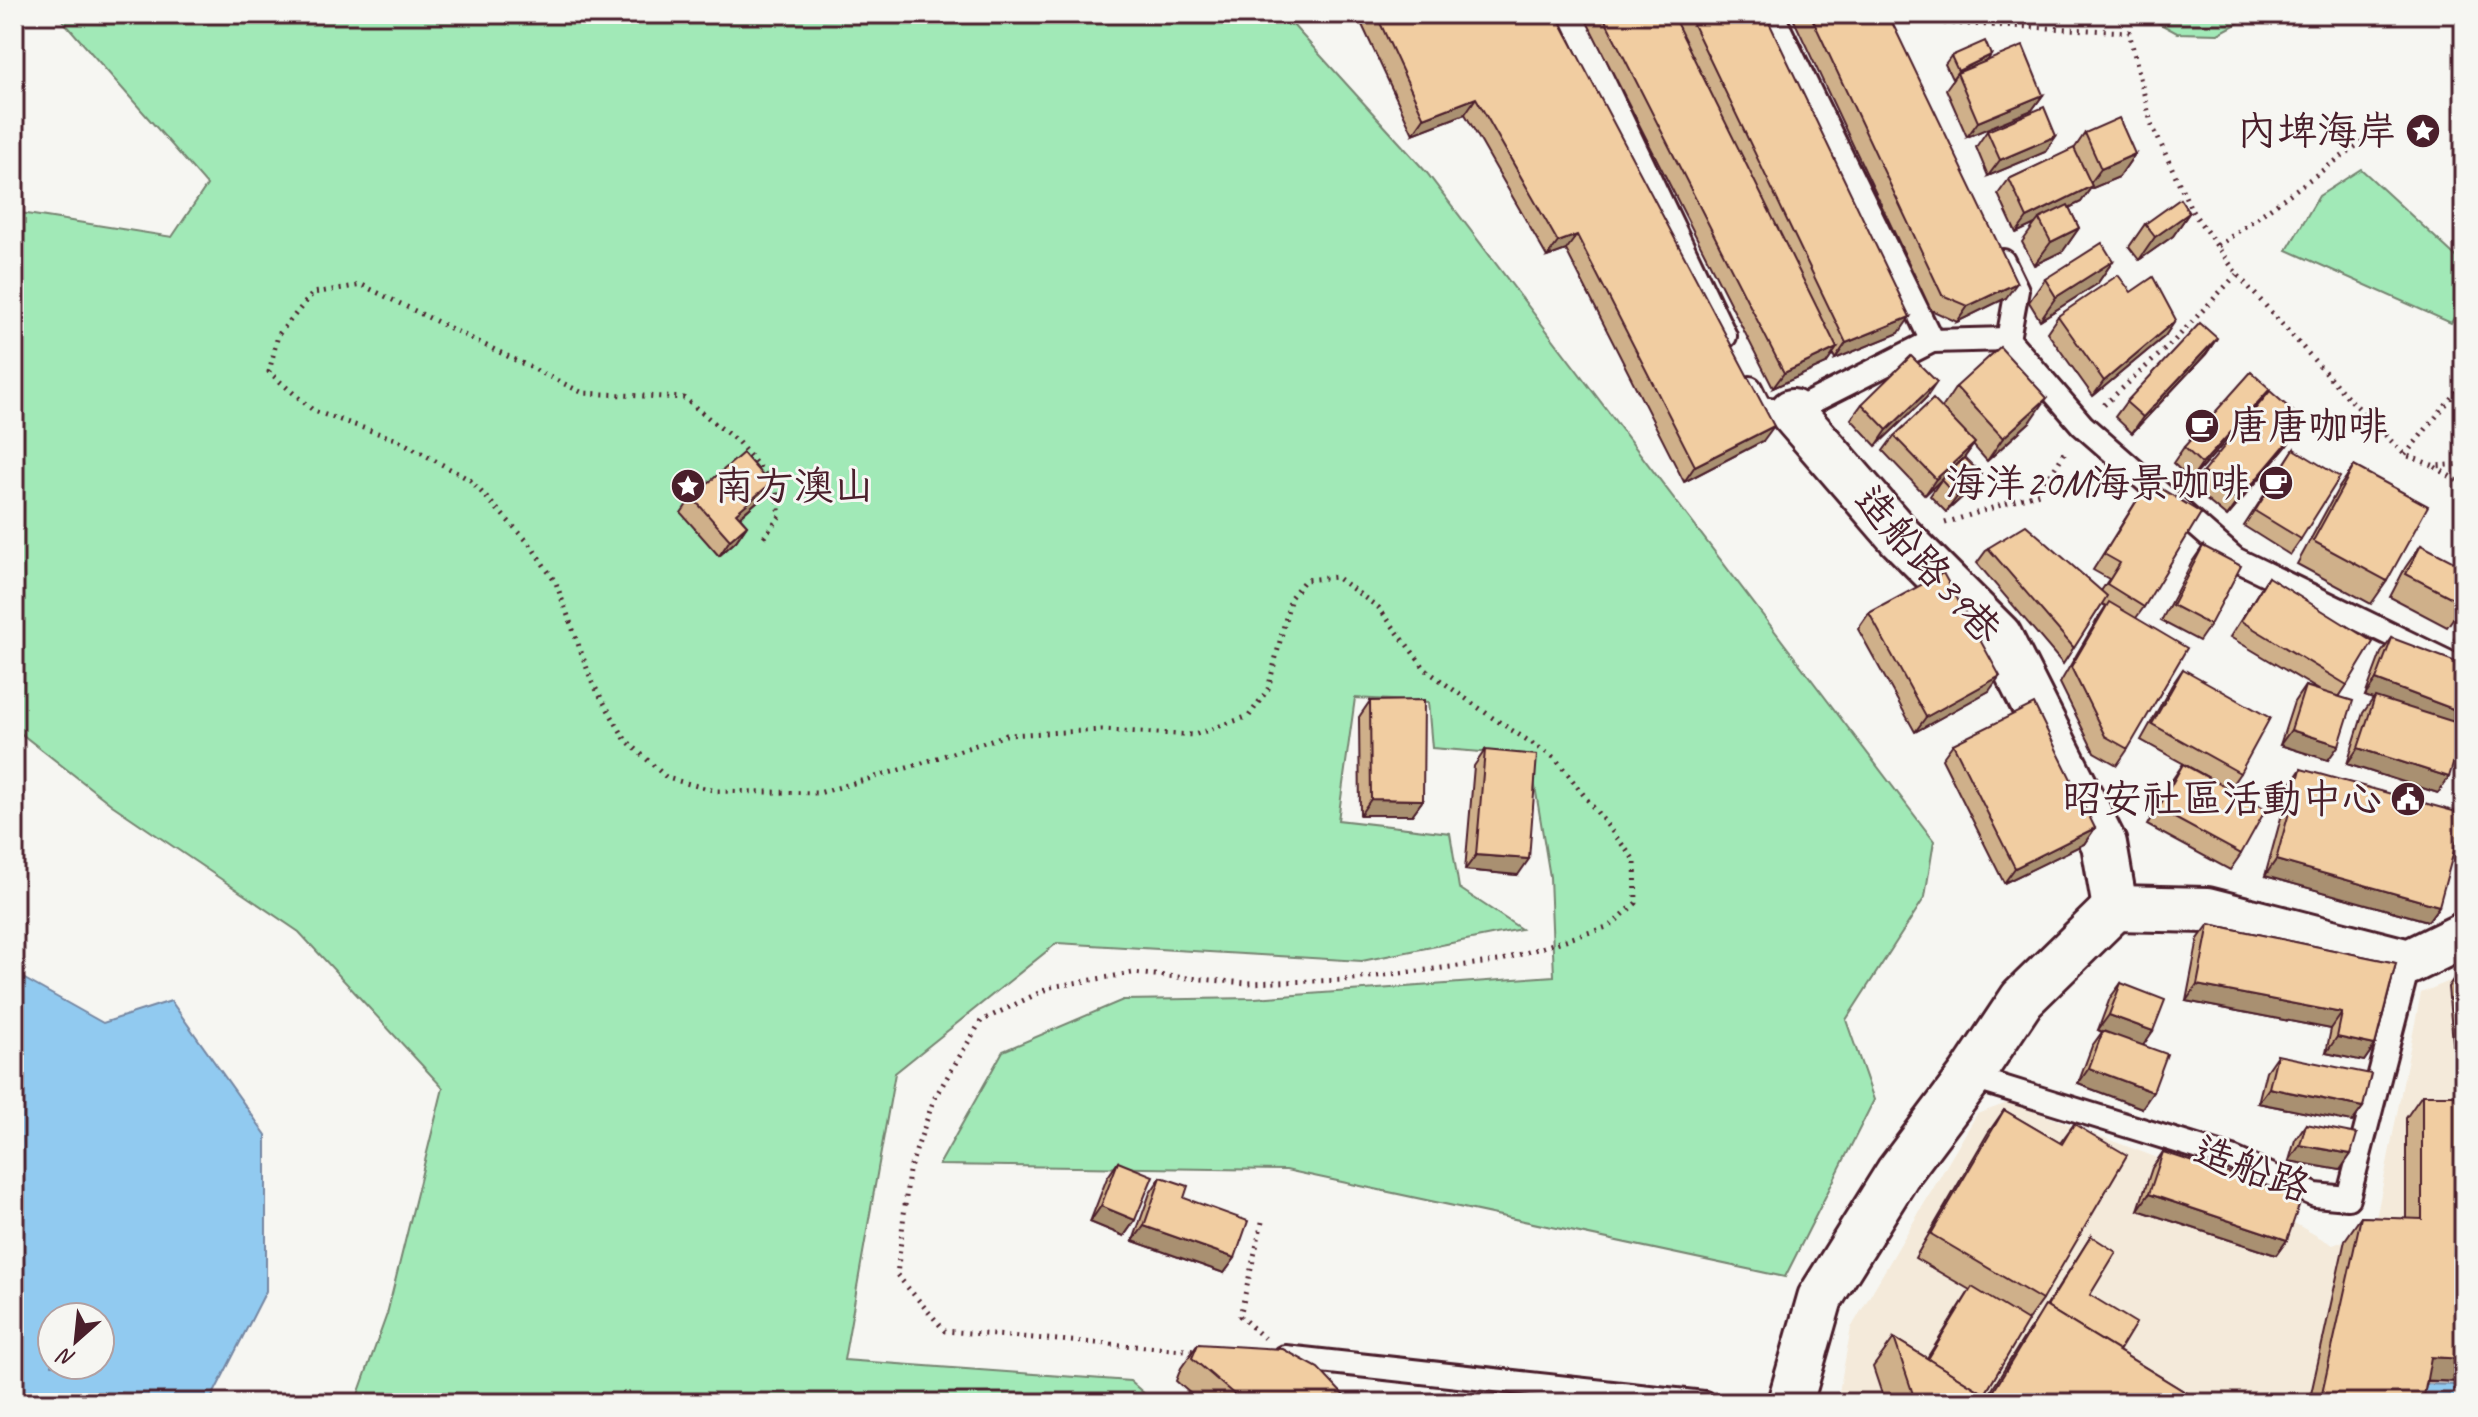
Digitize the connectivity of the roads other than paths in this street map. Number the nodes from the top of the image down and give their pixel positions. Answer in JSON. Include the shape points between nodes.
{"nodes":[{"id":1,"x":1571,"y":14,"type":"edge"},
{"id":2,"x":1772,"y":14,"type":"edge"},
{"id":3,"x":1997,"y":247,"type":"edge"},
{"id":4,"x":2008,"y":339,"type":"junction"},
{"id":5,"x":1932,"y":341,"type":"junction"},
{"id":6,"x":1792,"y":412,"type":"junction"},
{"id":7,"x":2464,"y":670,"type":"edge"},
{"id":8,"x":2115,"y":908,"type":"junction"},
{"id":9,"x":2464,"y":935,"type":"edge"},
{"id":10,"x":2409,"y":962,"type":"junction"},
{"id":11,"x":1970,"y":1077,"type":"junction"},
{"id":12,"x":1285,"y":1357,"type":"edge"},
{"id":13,"x":1704,"y":1403,"type":"edge"},
{"id":14,"x":1790,"y":1403,"type":"edge"}],
"edges":[{"from":1,"to":6,"type":"lane","via":[[1760,408]]},
{"from":2,"to":5,"type":"lane"},
{"from":3,"to":4,"type":"lane","via":[[2017,290]]},
{"from":4,"to":5,"type":"lane"},
{"from":4,"to":7,"type":"lane","via":[[2082,425],[2235,559]]},
{"from":5,"to":6,"type":"lane"},
{"from":6,"to":8,"type":"street","name":"造船路39巷","via":[[1900,537],[1999,636],[2104,844]]},
{"from":8,"to":10,"type":"street","via":[[2207,910]]},
{"from":8,"to":11,"type":"street","via":[[2022,999]]},
{"from":9,"to":10,"type":"street"},
{"from":10,"to":11,"type":"lane","name":"造船路","via":[[2348,1198],[2315,1195],[2232,1158]]},
{"from":11,"to":14,"type":"street","via":[[1898,1173],[1820,1298]]},
{"from":12,"to":13,"type":"lane"}]}
